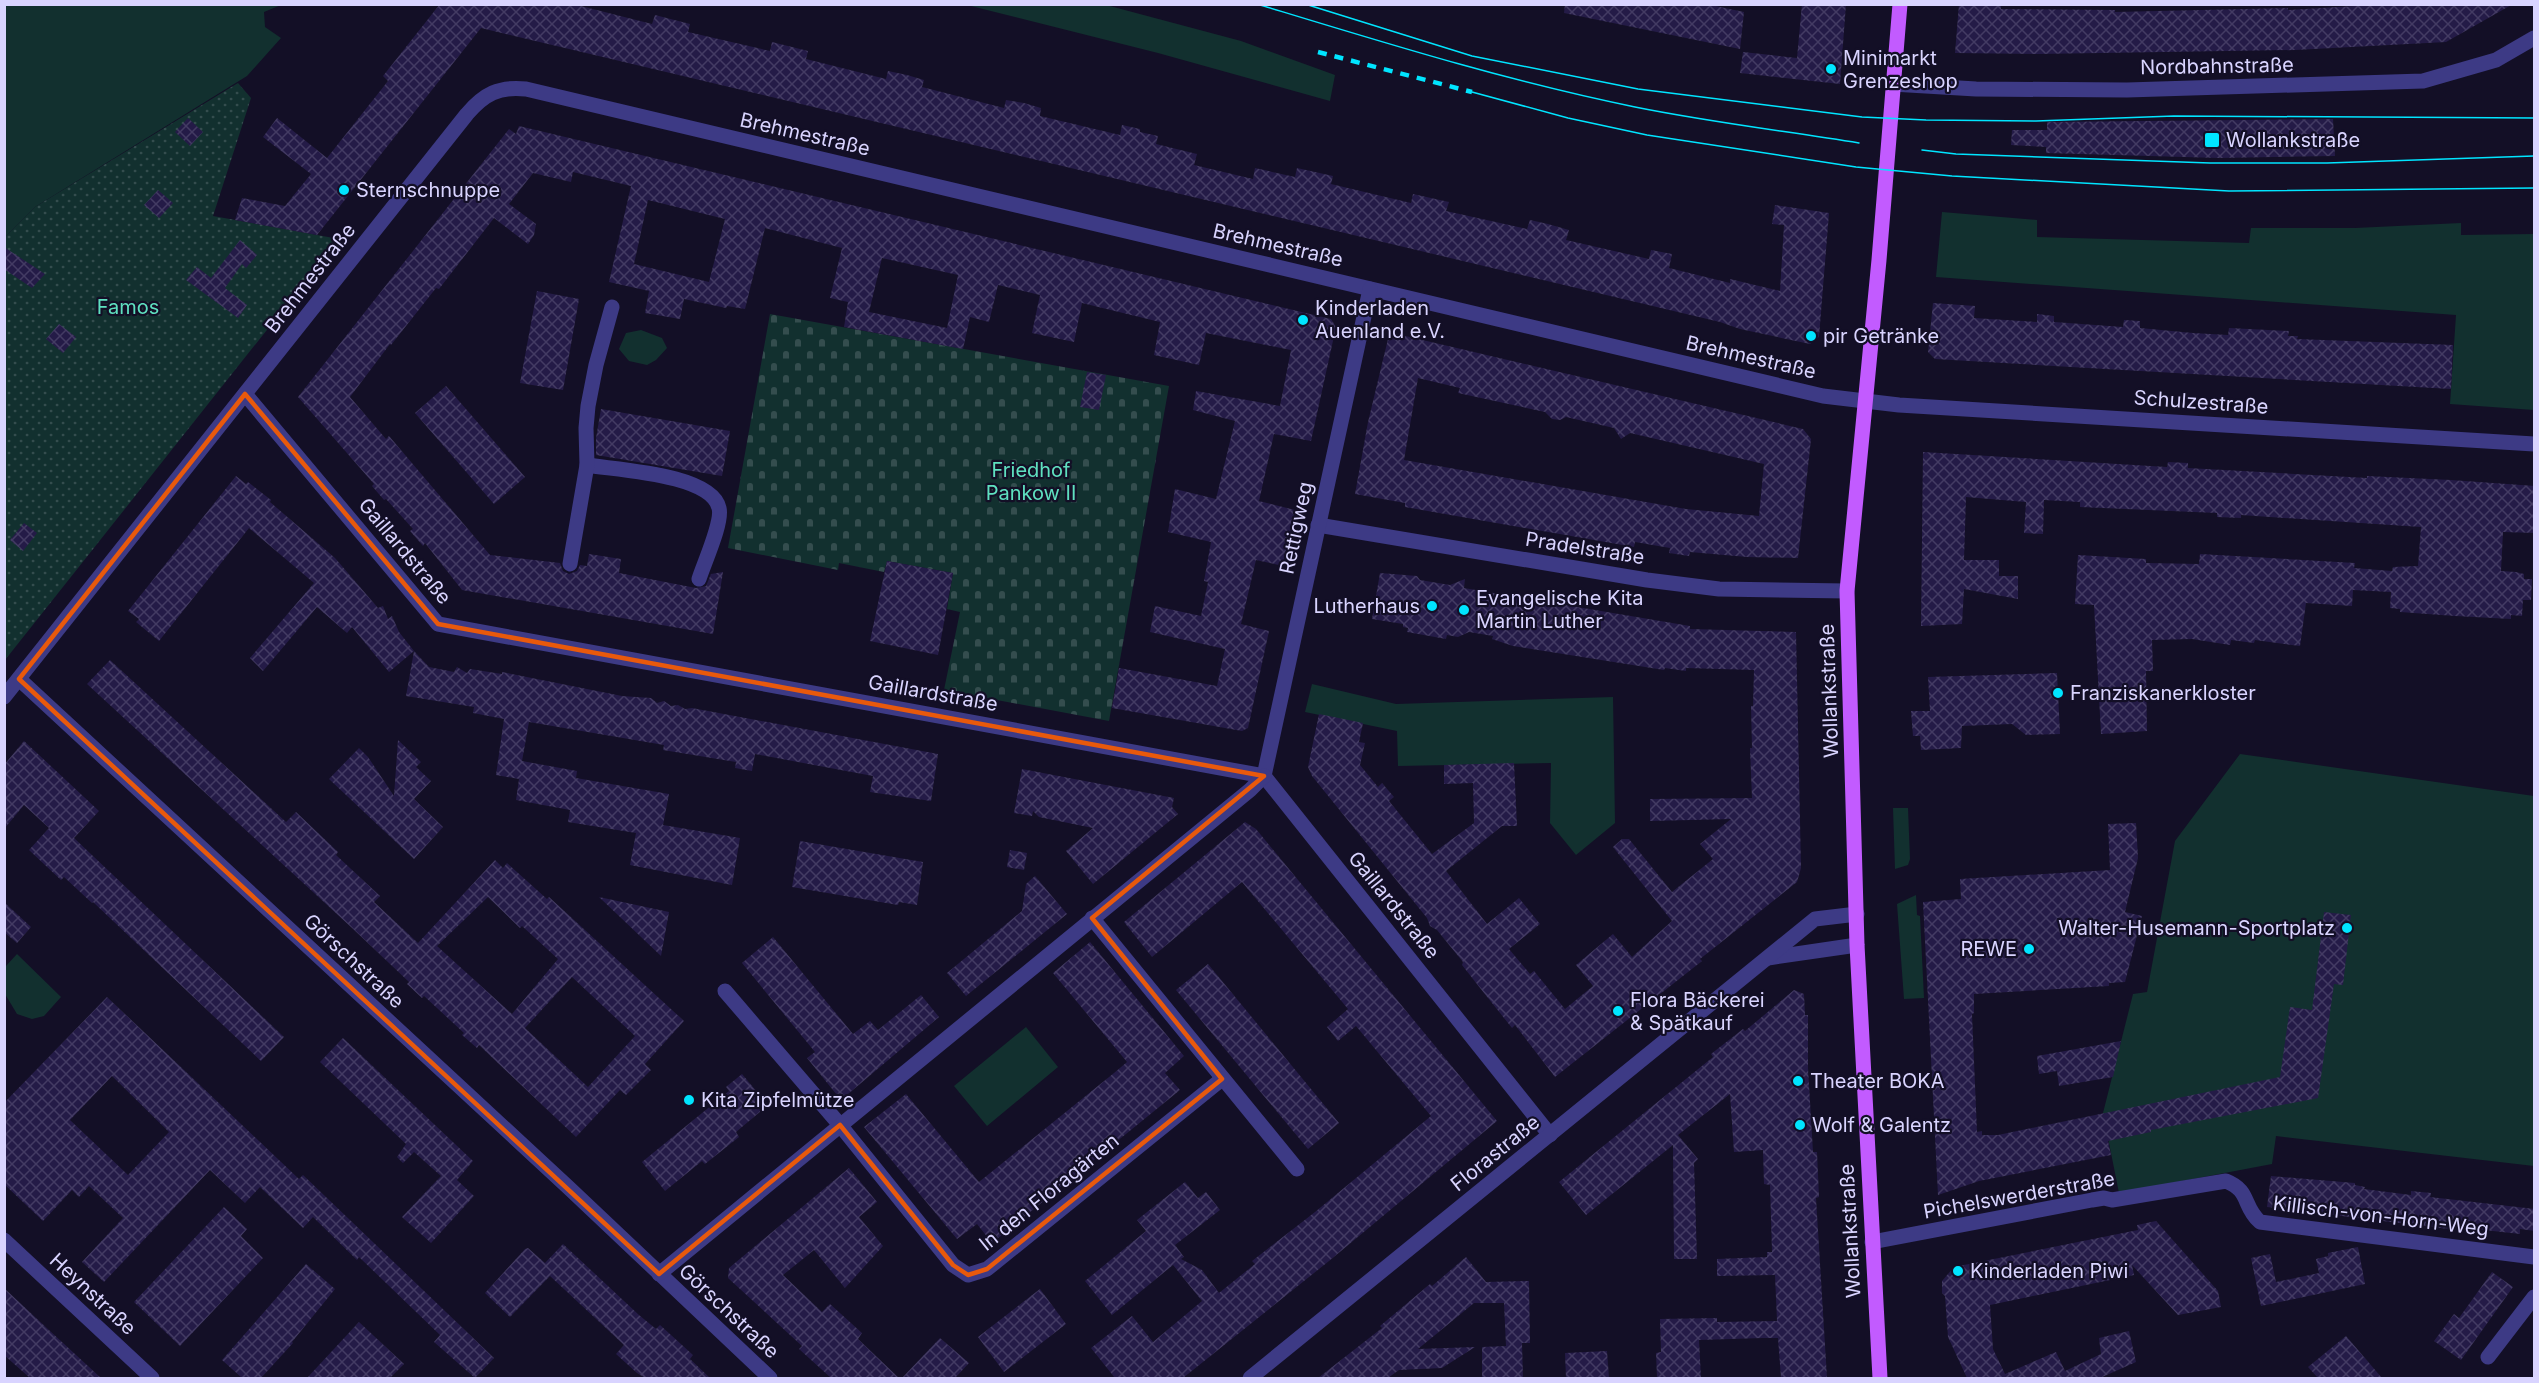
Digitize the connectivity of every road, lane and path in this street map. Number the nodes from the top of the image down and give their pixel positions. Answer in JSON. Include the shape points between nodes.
{"nodes":[{"id":1,"x":1900,"y":4,"type":"edge"},
{"id":2,"x":2535,"y":38,"type":"edge"},
{"id":3,"x":1892,"y":84,"type":"junction"},
{"id":4,"x":1370,"y":289,"type":"junction"},
{"id":5,"x":612,"y":307,"type":"dead end"},
{"id":6,"x":245,"y":394,"type":"junction"},
{"id":7,"x":1866,"y":402,"type":"junction"},
{"id":8,"x":2535,"y":444,"type":"edge"},
{"id":9,"x":587,"y":465,"type":"junction"},
{"id":10,"x":1318,"y":525,"type":"junction"},
{"id":11,"x":570,"y":564,"type":"dead end"},
{"id":12,"x":699,"y":579,"type":"dead end"},
{"id":13,"x":1847,"y":591,"type":"junction"},
{"id":14,"x":19,"y":679,"type":"junction"},
{"id":15,"x":4,"y":697,"type":"edge"},
{"id":16,"x":1264,"y":776,"type":"junction"},
{"id":17,"x":1857,"y":914,"type":"junction"},
{"id":18,"x":1092,"y":918,"type":"junction"},
{"id":19,"x":1857,"y":945,"type":"junction"},
{"id":20,"x":1765,"y":959,"type":"junction"},
{"id":21,"x":725,"y":990,"type":"dead end"},
{"id":22,"x":1222,"y":1079,"type":"junction"},
{"id":23,"x":840,"y":1125,"type":"junction"},
{"id":24,"x":1550,"y":1135,"type":"junction"},
{"id":25,"x":1298,"y":1169,"type":"dead end"},
{"id":26,"x":2172,"y":1190,"type":"joint"},
{"id":27,"x":4,"y":1240,"type":"edge"},
{"id":28,"x":1872,"y":1242,"type":"junction"},
{"id":29,"x":2535,"y":1257,"type":"edge"},
{"id":30,"x":659,"y":1274,"type":"junction"},
{"id":31,"x":2535,"y":1297,"type":"edge"},
{"id":32,"x":2488,"y":1357,"type":"dead end"},
{"id":33,"x":152,"y":1378,"type":"edge"},
{"id":34,"x":770,"y":1378,"type":"edge"},
{"id":35,"x":1250,"y":1378,"type":"edge"},
{"id":36,"x":1880,"y":1378,"type":"edge"}],
"edges":[{"from":1,"to":3,"type":"main road","name":"Wollankstraße"},
{"from":2,"to":3,"type":"street","name":"Nordbahnstraße","via":[[2496,60],[2424,81],[2115,90]]},
{"from":3,"to":7,"type":"main road","name":"Wollankstraße"},
{"from":4,"to":6,"type":"street","name":"Brehmestraße","via":[[510,88],[479,100]]},
{"from":4,"to":7,"type":"street","name":"Brehmestraße","via":[[1823,396]]},
{"from":4,"to":10,"type":"street","name":"Rettigweg"},
{"from":5,"to":9,"type":"street","via":[[588,406]]},
{"from":6,"to":14,"type":"street","name":"Brehmestraße"},
{"from":6,"to":16,"type":"street","name":"Gaillardstraße","via":[[438,624]]},
{"from":7,"to":8,"type":"street","name":"Schulzestraße"},
{"from":7,"to":13,"type":"main road","name":"Wollankstraße"},
{"from":9,"to":11,"type":"street"},
{"from":9,"to":12,"type":"street","via":[[678,479],[713,496],[719,519]]},
{"from":10,"to":13,"type":"street","name":"Pradelstraße","via":[[1719,589]]},
{"from":10,"to":16,"type":"street","name":"Rettigweg"},
{"from":13,"to":17,"type":"main road","name":"Wollankstraße"},
{"from":14,"to":15,"type":"street","name":"Brehmestraße"},
{"from":14,"to":30,"type":"street","name":"Görschstraße"},
{"from":16,"to":18,"type":"street"},
{"from":16,"to":24,"type":"street","name":"Gaillardstraße"},
{"from":17,"to":19,"type":"main road","name":"Wollankstraße"},
{"from":17,"to":20,"type":"street","name":"Florastraße","via":[[1815,919]]},
{"from":18,"to":22,"type":"street"},
{"from":18,"to":23,"type":"street"},
{"from":19,"to":20,"type":"street"},
{"from":19,"to":28,"type":"main road","name":"Wollankstraße"},
{"from":20,"to":24,"type":"street","name":"Florastraße"},
{"from":21,"to":23,"type":"street","name":"In den Floragärten"},
{"from":22,"to":23,"type":"street","name":"In den Floragärten","via":[[987,1269],[968,1275],[953,1265]]},
{"from":22,"to":25,"type":"street"},
{"from":23,"to":30,"type":"street","name":"Görschstraße"},
{"from":24,"to":35,"type":"street","name":"Florastraße"},
{"from":26,"to":28,"type":"street","name":"Pichelswerderstraße","via":[[2092,1200]]},
{"from":26,"to":29,"type":"street","name":"Killisch-von-Horn-Weg","via":[[2226,1181],[2243,1193],[2250,1213],[2260,1222]]},
{"from":27,"to":33,"type":"street","name":"Heynstraße"},
{"from":28,"to":36,"type":"main road","name":"Wollankstraße"},
{"from":30,"to":34,"type":"street","name":"Görschstraße"},
{"from":31,"to":32,"type":"street"}]}
